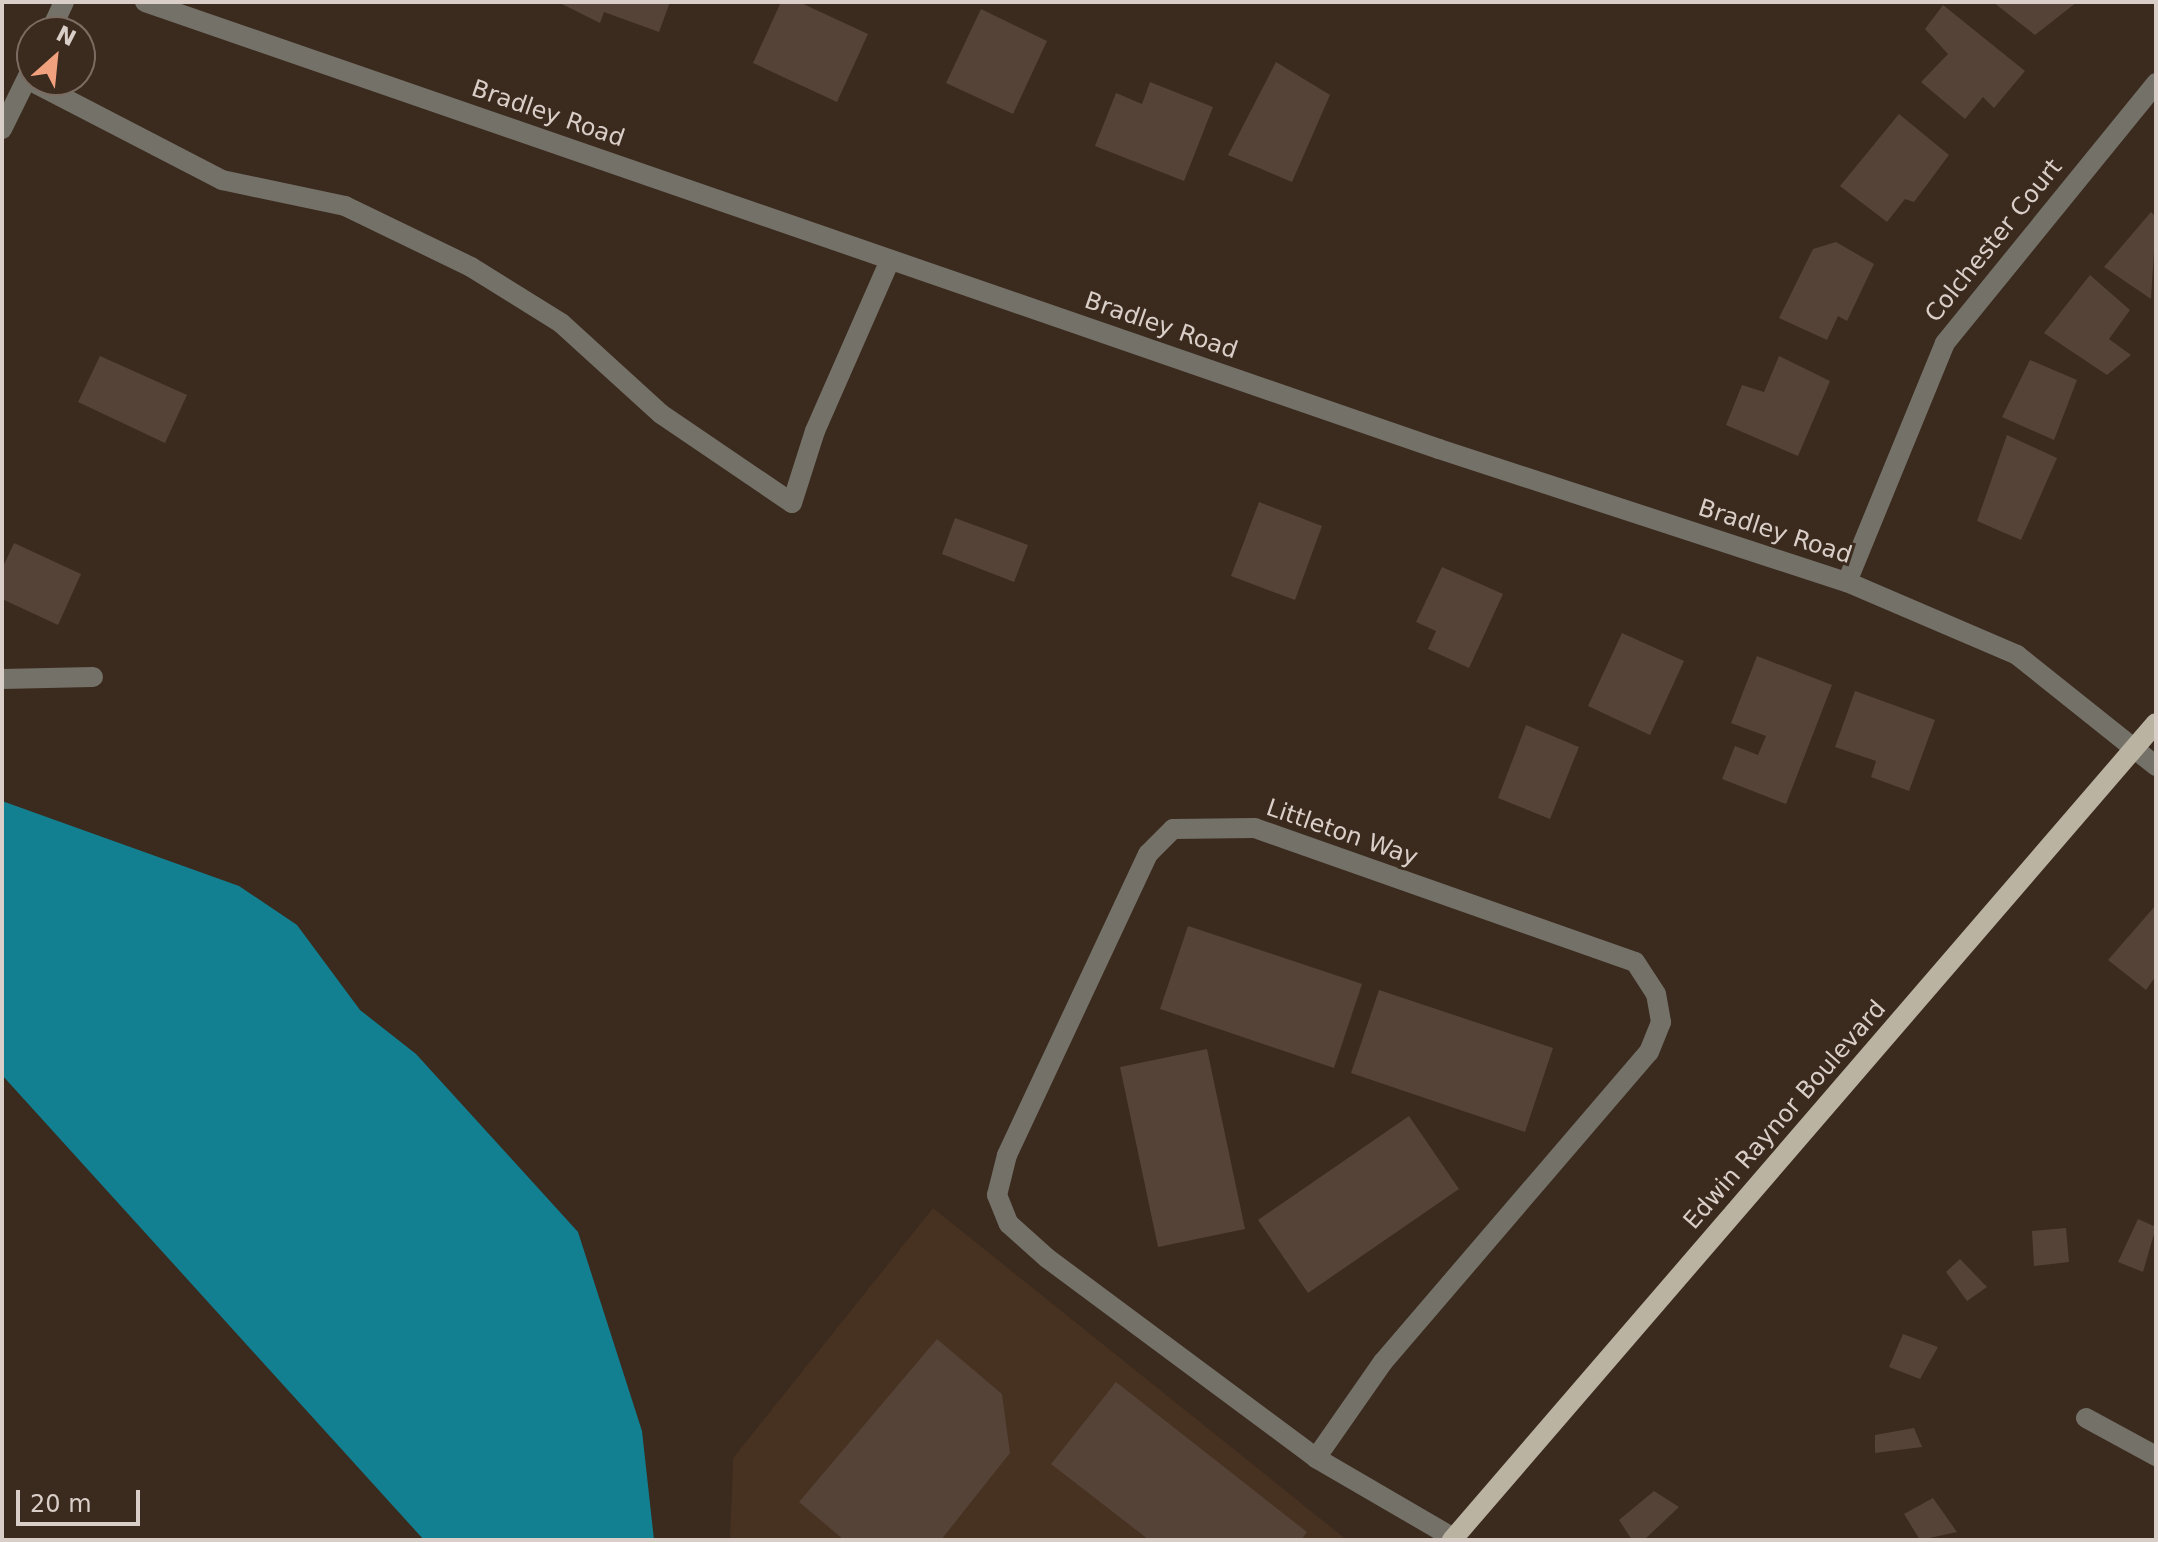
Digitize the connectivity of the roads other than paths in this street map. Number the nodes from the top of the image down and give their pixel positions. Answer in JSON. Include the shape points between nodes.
{"nodes":[{"id":1,"x":145,"y":2,"type":"edge"},
{"id":2,"x":2156,"y":83,"type":"edge"},
{"id":3,"x":18,"y":96,"type":"edge"},
{"id":4,"x":69,"y":96,"type":"edge"},
{"id":5,"x":2,"y":129,"type":"edge"},
{"id":6,"x":890,"y":260,"type":"junction"},
{"id":7,"x":1847,"y":582,"type":"junction"},
{"id":8,"x":93,"y":677,"type":"dead end"},
{"id":9,"x":2,"y":679,"type":"edge"},
{"id":10,"x":2156,"y":723,"type":"edge"},
{"id":11,"x":2134,"y":748,"type":"junction"},
{"id":12,"x":2156,"y":766,"type":"edge"},
{"id":13,"x":2086,"y":1418,"type":"dead end"},
{"id":14,"x":2156,"y":1456,"type":"edge"},
{"id":15,"x":1316,"y":1458,"type":"junction"},
{"id":16,"x":1454,"y":1539,"type":"edge"}],
"edges":[{"from":1,"to":6,"type":"street","name":"Bradley Road"},
{"from":2,"to":7,"type":"street","name":"Colchester Court","via":[[1945,343]]},
{"from":3,"to":5,"type":"street"},
{"from":4,"to":6,"type":"street","via":[[222,180],[345,206],[471,267],[561,323],[661,414],[792,503],[815,431]]},
{"from":6,"to":7,"type":"street","name":"Bradley Road"},
{"from":7,"to":11,"type":"street","name":"Bradley Road","via":[[2017,655]]},
{"from":8,"to":9,"type":"street"},
{"from":10,"to":11,"type":"main road","name":"Edwin Raynor Boulevard"},
{"from":11,"to":12,"type":"street","name":"Bradley Road"},
{"from":11,"to":16,"type":"main road","name":"Edwin Raynor Boulevard"},
{"from":13,"to":14,"type":"street"},
{"from":15,"to":15,"type":"street","name":"Littleton Way","via":[[1383,1362],[1649,1052],[1661,1022],[1656,994],[1635,962],[1255,828],[1173,829],[1148,854],[1007,1155],[997,1195],[1009,1224],[1047,1258]]},
{"from":15,"to":16,"type":"street","name":"Littleton Way"}]}
